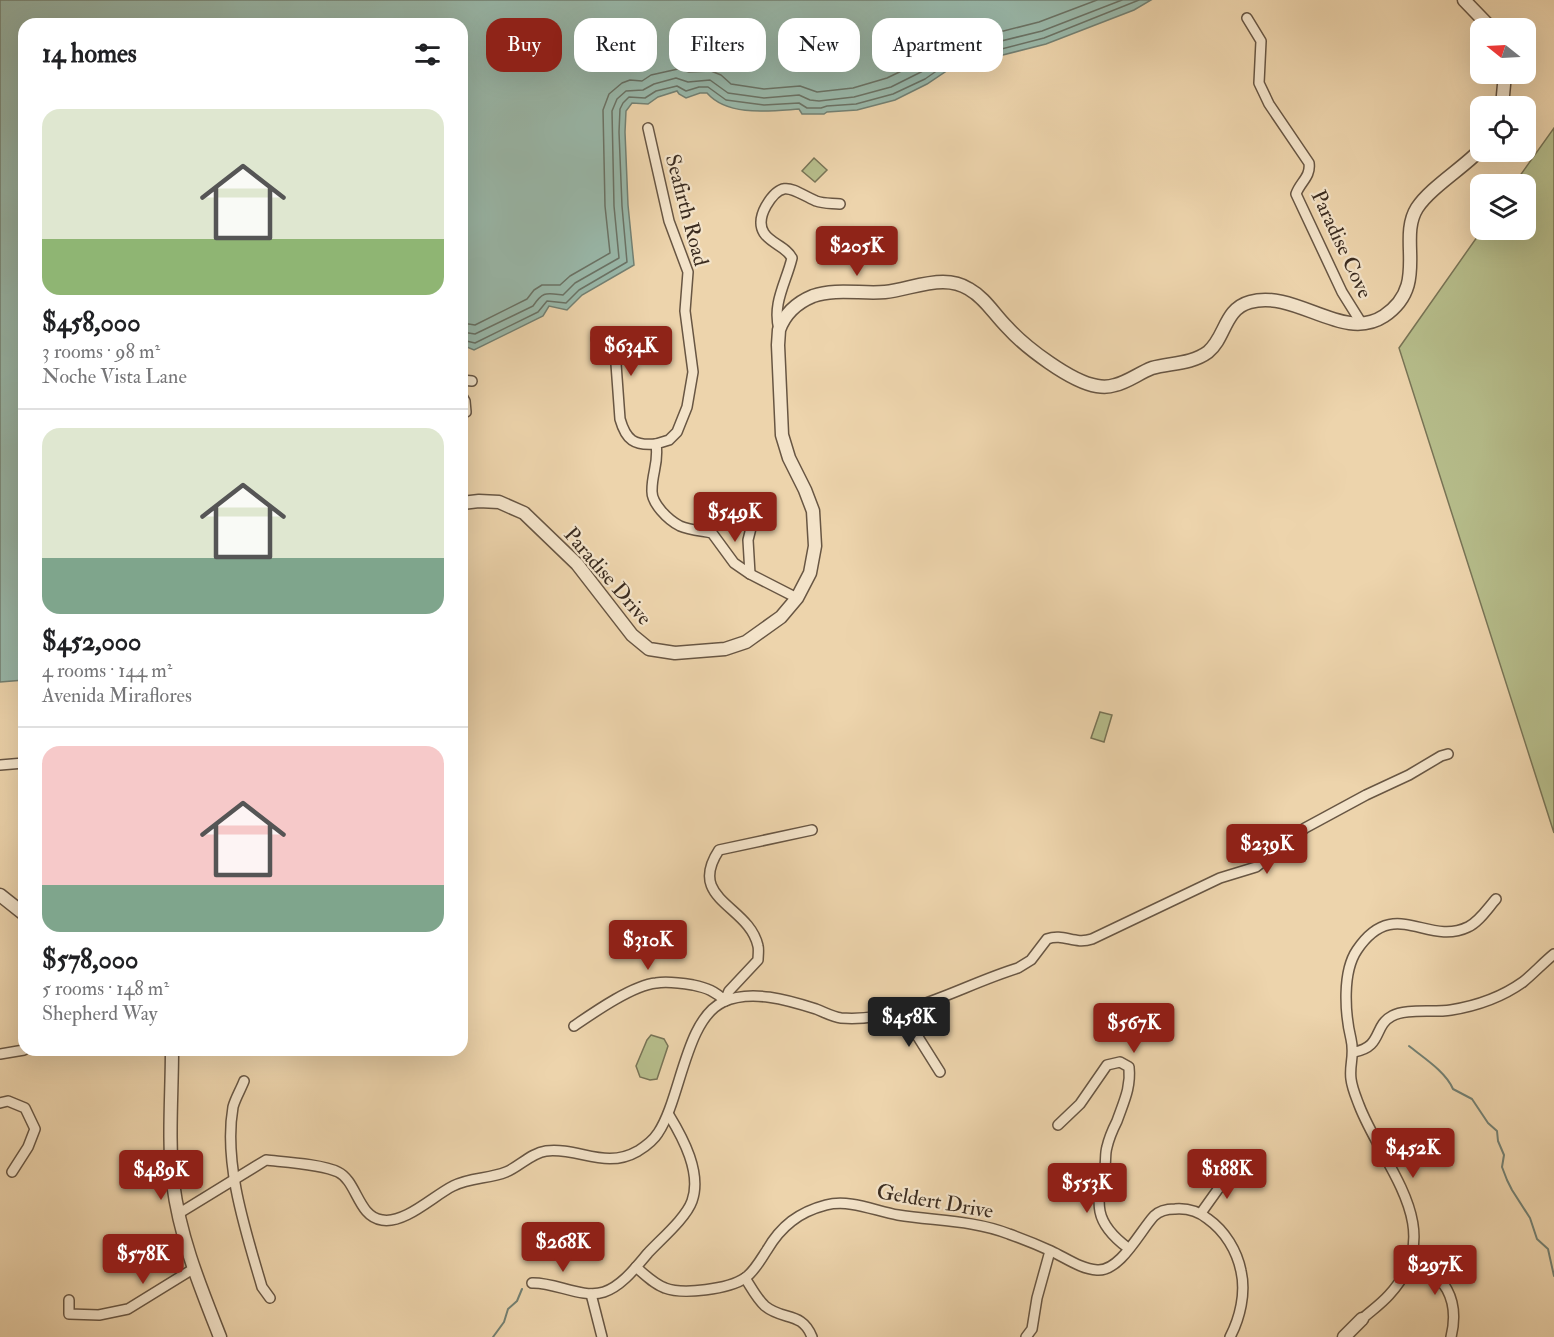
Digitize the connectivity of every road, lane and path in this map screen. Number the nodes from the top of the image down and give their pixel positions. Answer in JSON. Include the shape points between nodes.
{"nodes":[{"id":1,"x":1464,"y":0,"type":"edge"},
{"id":2,"x":1247,"y":18,"type":"dead end"},
{"id":3,"x":1481,"y":18,"type":"edge"},
{"id":4,"x":648,"y":128,"type":"dead end"},
{"id":5,"x":1470,"y":159,"type":"edge"},
{"id":6,"x":840,"y":204,"type":"dead end"},
{"id":7,"x":1362,"y":324,"type":"junction"},
{"id":8,"x":779,"y":330,"type":"junction"},
{"id":9,"x":596,"y":339,"type":"dead end"},
{"id":10,"x":656,"y":444,"type":"junction"},
{"id":11,"x":468,"y":502,"type":"edge"},
{"id":12,"x":754,"y":516,"type":"dead end"},
{"id":13,"x":750,"y":574,"type":"junction"},
{"id":14,"x":782,"y":590,"type":"junction"},
{"id":15,"x":797,"y":598,"type":"junction"},
{"id":16,"x":785,"y":613,"type":"junction"},
{"id":17,"x":1449,"y":754,"type":"dead end"},
{"id":18,"x":18,"y":764,"type":"edge"},
{"id":19,"x":0,"y":765,"type":"edge"},
{"id":20,"x":812,"y":830,"type":"dead end"},
{"id":21,"x":0,"y":895,"type":"edge"},
{"id":22,"x":1496,"y":898,"type":"dead end"},
{"id":23,"x":18,"y":909,"type":"edge"},
{"id":24,"x":1554,"y":954,"type":"edge"},
{"id":25,"x":725,"y":1000,"type":"junction"},
{"id":26,"x":901,"y":1010,"type":"junction"},
{"id":27,"x":574,"y":1026,"type":"dead end"},
{"id":28,"x":18,"y":1051,"type":"edge"},
{"id":29,"x":1354,"y":1052,"type":"junction"},
{"id":30,"x":0,"y":1054,"type":"edge"},
{"id":31,"x":172,"y":1056,"type":"edge"},
{"id":32,"x":940,"y":1072,"type":"dead end"},
{"id":33,"x":244,"y":1081,"type":"dead end"},
{"id":34,"x":0,"y":1102,"type":"edge"},
{"id":35,"x":669,"y":1115,"type":"junction"},
{"id":36,"x":1058,"y":1125,"type":"dead end"},
{"id":37,"x":12,"y":1172,"type":"dead end"},
{"id":38,"x":1239,"y":1172,"type":"dead end"},
{"id":39,"x":235,"y":1179,"type":"junction"},
{"id":40,"x":1201,"y":1213,"type":"junction"},
{"id":41,"x":178,"y":1214,"type":"junction"},
{"id":42,"x":1128,"y":1248,"type":"junction"},
{"id":43,"x":1050,"y":1251,"type":"junction"},
{"id":44,"x":1410,"y":1261,"type":"junction"},
{"id":45,"x":636,"y":1267,"type":"junction"},
{"id":46,"x":193,"y":1269,"type":"junction"},
{"id":47,"x":745,"y":1278,"type":"junction"},
{"id":48,"x":532,"y":1283,"type":"dead end"},
{"id":49,"x":591,"y":1294,"type":"junction"},
{"id":50,"x":270,"y":1298,"type":"dead end"},
{"id":51,"x":69,"y":1300,"type":"dead end"},
{"id":52,"x":1362,"y":1319,"type":"junction"},
{"id":53,"x":220,"y":1337,"type":"edge"},
{"id":54,"x":602,"y":1337,"type":"edge"},
{"id":55,"x":812,"y":1337,"type":"edge"},
{"id":56,"x":1026,"y":1337,"type":"edge"},
{"id":57,"x":1230,"y":1337,"type":"edge"},
{"id":58,"x":1344,"y":1337,"type":"edge"},
{"id":59,"x":1354,"y":1337,"type":"edge"},
{"id":60,"x":1451,"y":1337,"type":"edge"}],
"edges":[{"from":1,"to":3,"type":"street"},
{"from":2,"to":7,"type":"street","name":"Paradise Cove","via":[[1261,41],[1259,84],[1309,163],[1310,170],[1296,194],[1342,292]]},
{"from":4,"to":10,"type":"street","name":"Seafirth Road","via":[[669,221],[688,272],[685,311],[693,372],[687,407],[677,432]]},
{"from":5,"to":7,"type":"street","via":[[1417,208],[1411,226],[1412,265],[1406,287],[1391,310]]},
{"from":6,"to":8,"type":"street","via":[[818,202],[787,188],[777,192],[765,208],[761,220],[764,233],[792,258],[777,300]]},
{"from":7,"to":8,"type":"street","via":[[1277,300],[1250,302],[1229,315],[1215,344],[1200,357],[1154,368],[1108,387],[1082,381],[1037,353],[1014,335],[978,295],[953,283],[885,292],[819,294],[793,307]]},
{"from":8,"to":15,"type":"street","name":"Paradise Drive","via":[[782,435],[814,520],[812,565]]},
{"from":9,"to":10,"type":"street","via":[[615,350],[623,430],[638,444]]},
{"from":10,"to":13,"type":"street","via":[[653,499],[680,526],[712,533],[734,563]]},
{"from":11,"to":16,"type":"street","name":"Paradise Drive","via":[[499,502],[524,513],[578,564],[632,635],[649,649],[675,653],[736,647]]},
{"from":12,"to":13,"type":"street","via":[[748,540]]},
{"from":13,"to":14,"type":"street"},
{"from":14,"to":15,"type":"street"},
{"from":14,"to":16,"type":"street"},
{"from":15,"to":16,"type":"street","name":"Paradise Drive"},
{"from":17,"to":26,"type":"street","via":[[1305,828],[1256,867],[1220,878],[1083,943],[1059,937],[1047,939],[1031,960],[1018,968]]},
{"from":18,"to":19,"type":"street"},
{"from":20,"to":25,"type":"street","via":[[719,850],[710,863],[708,878],[714,891],[750,928],[758,946],[758,960]]},
{"from":21,"to":23,"type":"street"},
{"from":22,"to":29,"type":"street","via":[[1473,924],[1460,930],[1437,931],[1404,922],[1383,926],[1357,950],[1348,975],[1347,1020]]},
{"from":24,"to":29,"type":"street","via":[[1523,981],[1491,999],[1452,1010],[1392,1015],[1384,1021],[1374,1042]]},
{"from":25,"to":26,"type":"street","via":[[773,998],[839,1018],[874,1018]]},
{"from":25,"to":27,"type":"street","via":[[702,987],[655,982]]},
{"from":25,"to":35,"type":"street","via":[[697,1030]]},
{"from":26,"to":32,"type":"street"},
{"from":28,"to":30,"type":"street"},
{"from":29,"to":44,"type":"street","via":[[1353,1090],[1410,1207],[1414,1232]]},
{"from":31,"to":41,"type":"street","via":[[172,1167]]},
{"from":33,"to":39,"type":"street","via":[[233,1106]]},
{"from":34,"to":37,"type":"street","via":[[25,1108],[35,1129]]},
{"from":35,"to":39,"type":"street","via":[[648,1145],[630,1156],[606,1160],[545,1151],[507,1172],[463,1181],[404,1217],[392,1220],[370,1216],[339,1172],[266,1160]]},
{"from":35,"to":45,"type":"street","via":[[682,1137],[693,1174],[692,1200],[686,1212]]},
{"from":36,"to":42,"type":"street","via":[[1080,1104],[1107,1065],[1120,1062],[1129,1067],[1131,1082],[1106,1149],[1098,1194],[1101,1216],[1116,1239]]},
{"from":38,"to":40,"type":"street","via":[[1226,1178]]},
{"from":39,"to":41,"type":"street"},
{"from":39,"to":50,"type":"street","via":[[262,1287]]},
{"from":40,"to":42,"type":"street","name":"Geldert Drive","via":[[1181,1208],[1155,1215]]},
{"from":40,"to":57,"type":"street","via":[[1226,1235],[1235,1250],[1244,1282]]},
{"from":41,"to":46,"type":"street"},
{"from":42,"to":43,"type":"street","name":"Geldert Drive","via":[[1110,1268],[1097,1270]]},
{"from":43,"to":47,"type":"street","name":"Geldert Drive","via":[[982,1225],[830,1204],[808,1210],[784,1226]]},
{"from":43,"to":56,"type":"street","via":[[1032,1329]]},
{"from":44,"to":52,"type":"street","via":[[1390,1294]]},
{"from":44,"to":60,"type":"street","via":[[1428,1268],[1445,1285],[1454,1314]]},
{"from":45,"to":47,"type":"street","via":[[654,1282],[674,1291],[730,1285]]},
{"from":45,"to":49,"type":"street","via":[[613,1288]]},
{"from":46,"to":51,"type":"street","via":[[128,1309],[99,1315],[69,1314]]},
{"from":46,"to":53,"type":"street"},
{"from":47,"to":55,"type":"street","via":[[766,1307],[802,1321]]},
{"from":48,"to":49,"type":"street"},
{"from":49,"to":54,"type":"street"},
{"from":52,"to":58,"type":"street"},
{"from":52,"to":59,"type":"street"}]}
